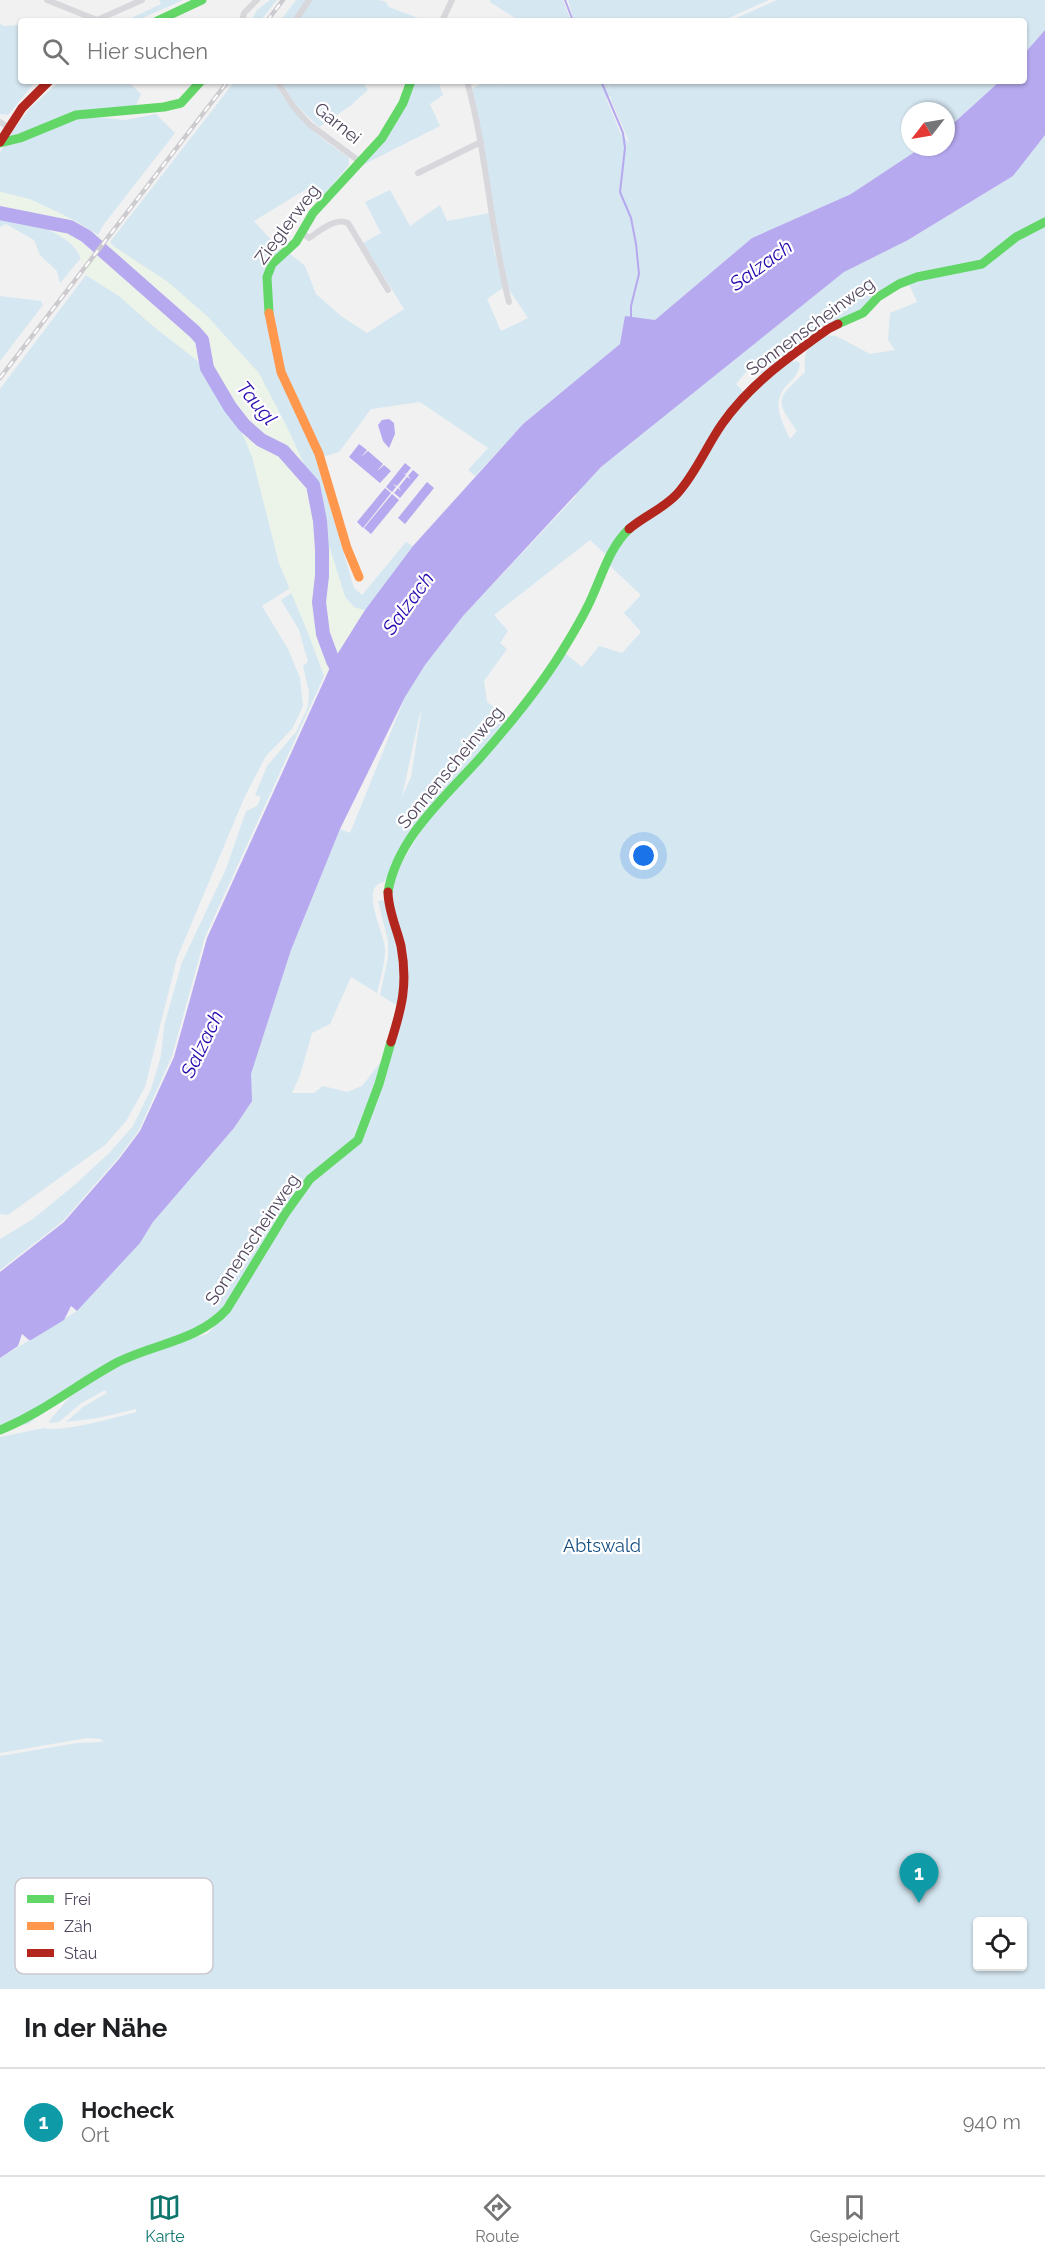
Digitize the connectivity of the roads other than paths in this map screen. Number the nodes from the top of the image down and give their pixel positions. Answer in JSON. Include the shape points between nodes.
{"nodes":[{"id":1,"x":47,"y":0,"type":"edge"},
{"id":2,"x":142,"y":0,"type":"edge"},
{"id":3,"x":202,"y":0,"type":"edge"},
{"id":4,"x":257,"y":0,"type":"edge"},
{"id":5,"x":309,"y":0,"type":"edge"},
{"id":6,"x":452,"y":0,"type":"edge"},
{"id":7,"x":92,"y":18,"type":"edge"},
{"id":8,"x":102,"y":18,"type":"edge"},
{"id":9,"x":163,"y":18,"type":"edge"},
{"id":10,"x":243,"y":18,"type":"edge"},
{"id":11,"x":297,"y":18,"type":"edge"},
{"id":12,"x":443,"y":18,"type":"edge"},
{"id":13,"x":46,"y":84,"type":"edge"},
{"id":14,"x":198,"y":84,"type":"edge"},
{"id":15,"x":279,"y":84,"type":"edge"},
{"id":16,"x":410,"y":84,"type":"edge"},
{"id":17,"x":468,"y":84,"type":"edge"},
{"id":18,"x":4,"y":124,"type":"edge"},
{"id":19,"x":0,"y":142,"type":"edge"},
{"id":20,"x":481,"y":142,"type":"junction"},
{"id":21,"x":359,"y":161,"type":"junction"},
{"id":22,"x":418,"y":173,"type":"dead end"},
{"id":23,"x":1045,"y":222,"type":"edge"},
{"id":24,"x":301,"y":232,"type":"junction"},
{"id":25,"x":388,"y":290,"type":"dead end"},
{"id":26,"x":509,"y":302,"type":"dead end"},
{"id":27,"x":359,"y":577,"type":"dead end"},
{"id":28,"x":0,"y":1430,"type":"edge"}],
"edges":[{"from":1,"to":7,"type":"street"},
{"from":2,"to":8,"type":"street"},
{"from":3,"to":9,"type":"street"},
{"from":4,"to":10,"type":"street"},
{"from":5,"to":11,"type":"street"},
{"from":6,"to":12,"type":"street"},
{"from":13,"to":18,"type":"street"},
{"from":14,"to":19,"type":"street","via":[[181,103],[76,115],[24,138]]},
{"from":15,"to":21,"type":"street","name":"Garnei","via":[[309,124]]},
{"from":16,"to":21,"type":"street","name":"Zieglerweg","via":[[388,128]]},
{"from":17,"to":20,"type":"street"},
{"from":18,"to":19,"type":"street"},
{"from":20,"to":22,"type":"street"},
{"from":20,"to":26,"type":"street","via":[[496,248]]},
{"from":21,"to":24,"type":"street","name":"Zieglerweg"},
{"from":23,"to":28,"type":"street","name":"Sonnenscheinweg","via":[[1016,237],[982,264],[899,284],[862,313],[828,329],[766,374],[721,425],[678,493],[621,537],[560,655],[480,758],[428,813],[391,876],[388,895],[402,956],[403,1002],[358,1140],[310,1179],[227,1309],[213,1324],[110,1367],[52,1406]]},
{"from":24,"to":25,"type":"street","via":[[309,238],[335,222],[348,223]]},
{"from":24,"to":27,"type":"street","name":"Zieglerweg","via":[[267,277],[270,320],[281,372],[319,454]]}]}
